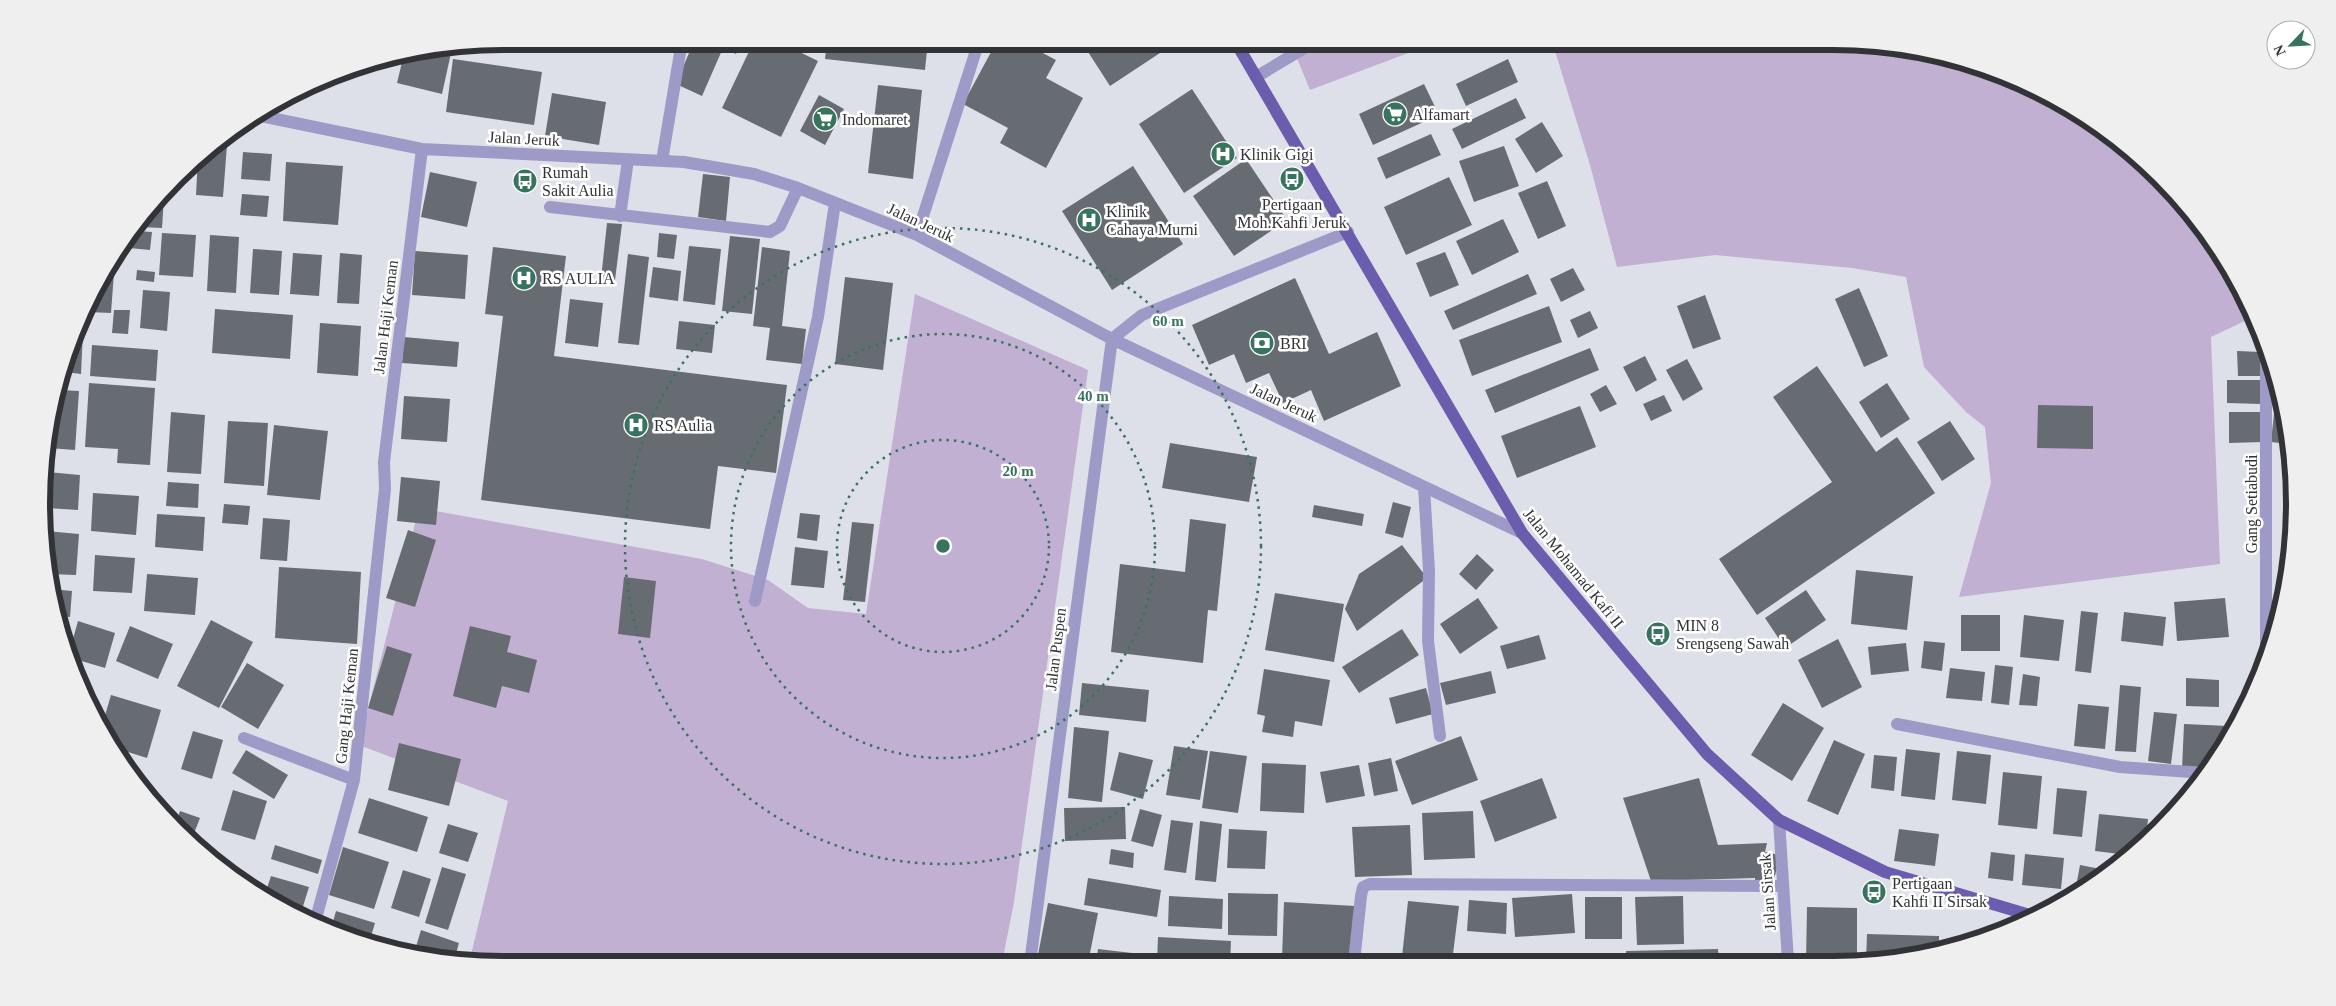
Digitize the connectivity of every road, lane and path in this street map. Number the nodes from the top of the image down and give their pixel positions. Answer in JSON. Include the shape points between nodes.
{"nodes":[{"id":1,"x":680,"y":50,"type":"edge"},
{"id":2,"x":977,"y":50,"type":"edge"},
{"id":3,"x":1241,"y":50,"type":"edge"},
{"id":4,"x":1301,"y":50,"type":"edge"},
{"id":5,"x":1256,"y":77,"type":"junction"},
{"id":6,"x":266,"y":117,"type":"edge"},
{"id":7,"x":422,"y":149,"type":"junction"},
{"id":8,"x":628,"y":160,"type":"junction"},
{"id":9,"x":662,"y":161,"type":"junction"},
{"id":10,"x":798,"y":188,"type":"junction"},
{"id":11,"x":835,"y":203,"type":"junction"},
{"id":12,"x":550,"y":207,"type":"dead end"},
{"id":13,"x":620,"y":216,"type":"junction"},
{"id":14,"x":1348,"y":232,"type":"junction"},
{"id":15,"x":917,"y":235,"type":"junction"},
{"id":16,"x":1112,"y":339,"type":"junction"},
{"id":17,"x":2266,"y":370,"type":"edge"},
{"id":18,"x":1424,"y":487,"type":"junction"},
{"id":19,"x":385,"y":489,"type":"joint"},
{"id":20,"x":1522,"y":534,"type":"junction"},
{"id":21,"x":755,"y":601,"type":"dead end"},
{"id":22,"x":2266,"y":636,"type":"edge"},
{"id":23,"x":1897,"y":724,"type":"dead end"},
{"id":24,"x":1440,"y":736,"type":"dead end"},
{"id":25,"x":244,"y":738,"type":"dead end"},
{"id":26,"x":2196,"y":773,"type":"edge"},
{"id":27,"x":354,"y":780,"type":"junction"},
{"id":28,"x":1779,"y":820,"type":"junction"},
{"id":29,"x":1783,"y":886,"type":"junction"},
{"id":30,"x":2024,"y":913,"type":"edge"},
{"id":31,"x":317,"y":916,"type":"edge"},
{"id":32,"x":1031,"y":956,"type":"edge"},
{"id":33,"x":1355,"y":956,"type":"edge"},
{"id":34,"x":1788,"y":956,"type":"edge"}],
"edges":[{"from":1,"to":9,"type":"street"},
{"from":2,"to":15,"type":"street"},
{"from":3,"to":5,"type":"main road","name":"Jalan Mohamad Kafi II"},
{"from":4,"to":5,"type":"street"},
{"from":5,"to":14,"type":"main road","name":"Jalan Mohamad Kafi II"},
{"from":6,"to":7,"type":"street","name":"Jalan Jeruk"},
{"from":7,"to":8,"type":"street","name":"Jalan Jeruk"},
{"from":7,"to":19,"type":"street","name":"Jalan Haji Keman","via":[[384,462]]},
{"from":8,"to":9,"type":"street","name":"Jalan Jeruk"},
{"from":8,"to":13,"type":"street"},
{"from":9,"to":10,"type":"street","name":"Jalan Jeruk","via":[[754,174]]},
{"from":10,"to":11,"type":"street","name":"Jalan Jeruk"},
{"from":10,"to":13,"type":"street","via":[[780,226],[770,232]]},
{"from":11,"to":15,"type":"street","name":"Jalan Jeruk"},
{"from":11,"to":21,"type":"street","via":[[818,317]]},
{"from":12,"to":13,"type":"street"},
{"from":14,"to":16,"type":"street","via":[[1142,315]]},
{"from":14,"to":20,"type":"main road","name":"Jalan Mohamad Kafi II"},
{"from":15,"to":16,"type":"street","name":"Jalan Jeruk"},
{"from":16,"to":18,"type":"street","name":"Jalan Jeruk"},
{"from":16,"to":32,"type":"street","name":"Jalan Puspen"},
{"from":17,"to":22,"type":"street","name":"Gang Setiabudi"},
{"from":18,"to":20,"type":"street","name":"Jalan Jeruk"},
{"from":18,"to":24,"type":"street","via":[[1428,641]]},
{"from":19,"to":27,"type":"street","name":"Gang Haji Keman"},
{"from":20,"to":28,"type":"main road","name":"Jalan Mohamad Kafi II","via":[[1707,754]]},
{"from":23,"to":26,"type":"street","via":[[2120,767]]},
{"from":25,"to":27,"type":"street"},
{"from":27,"to":31,"type":"street","name":"Gang Haji Keman"},
{"from":28,"to":29,"type":"street","name":"Jalan Sirsak"},
{"from":28,"to":30,"type":"main road","name":"Jalan Mohamad Kafi II","via":[[1885,872]]},
{"from":29,"to":33,"type":"street","via":[[1370,884],[1363,887],[1361,896]]},
{"from":29,"to":34,"type":"street","name":"Jalan Sirsak"}]}
